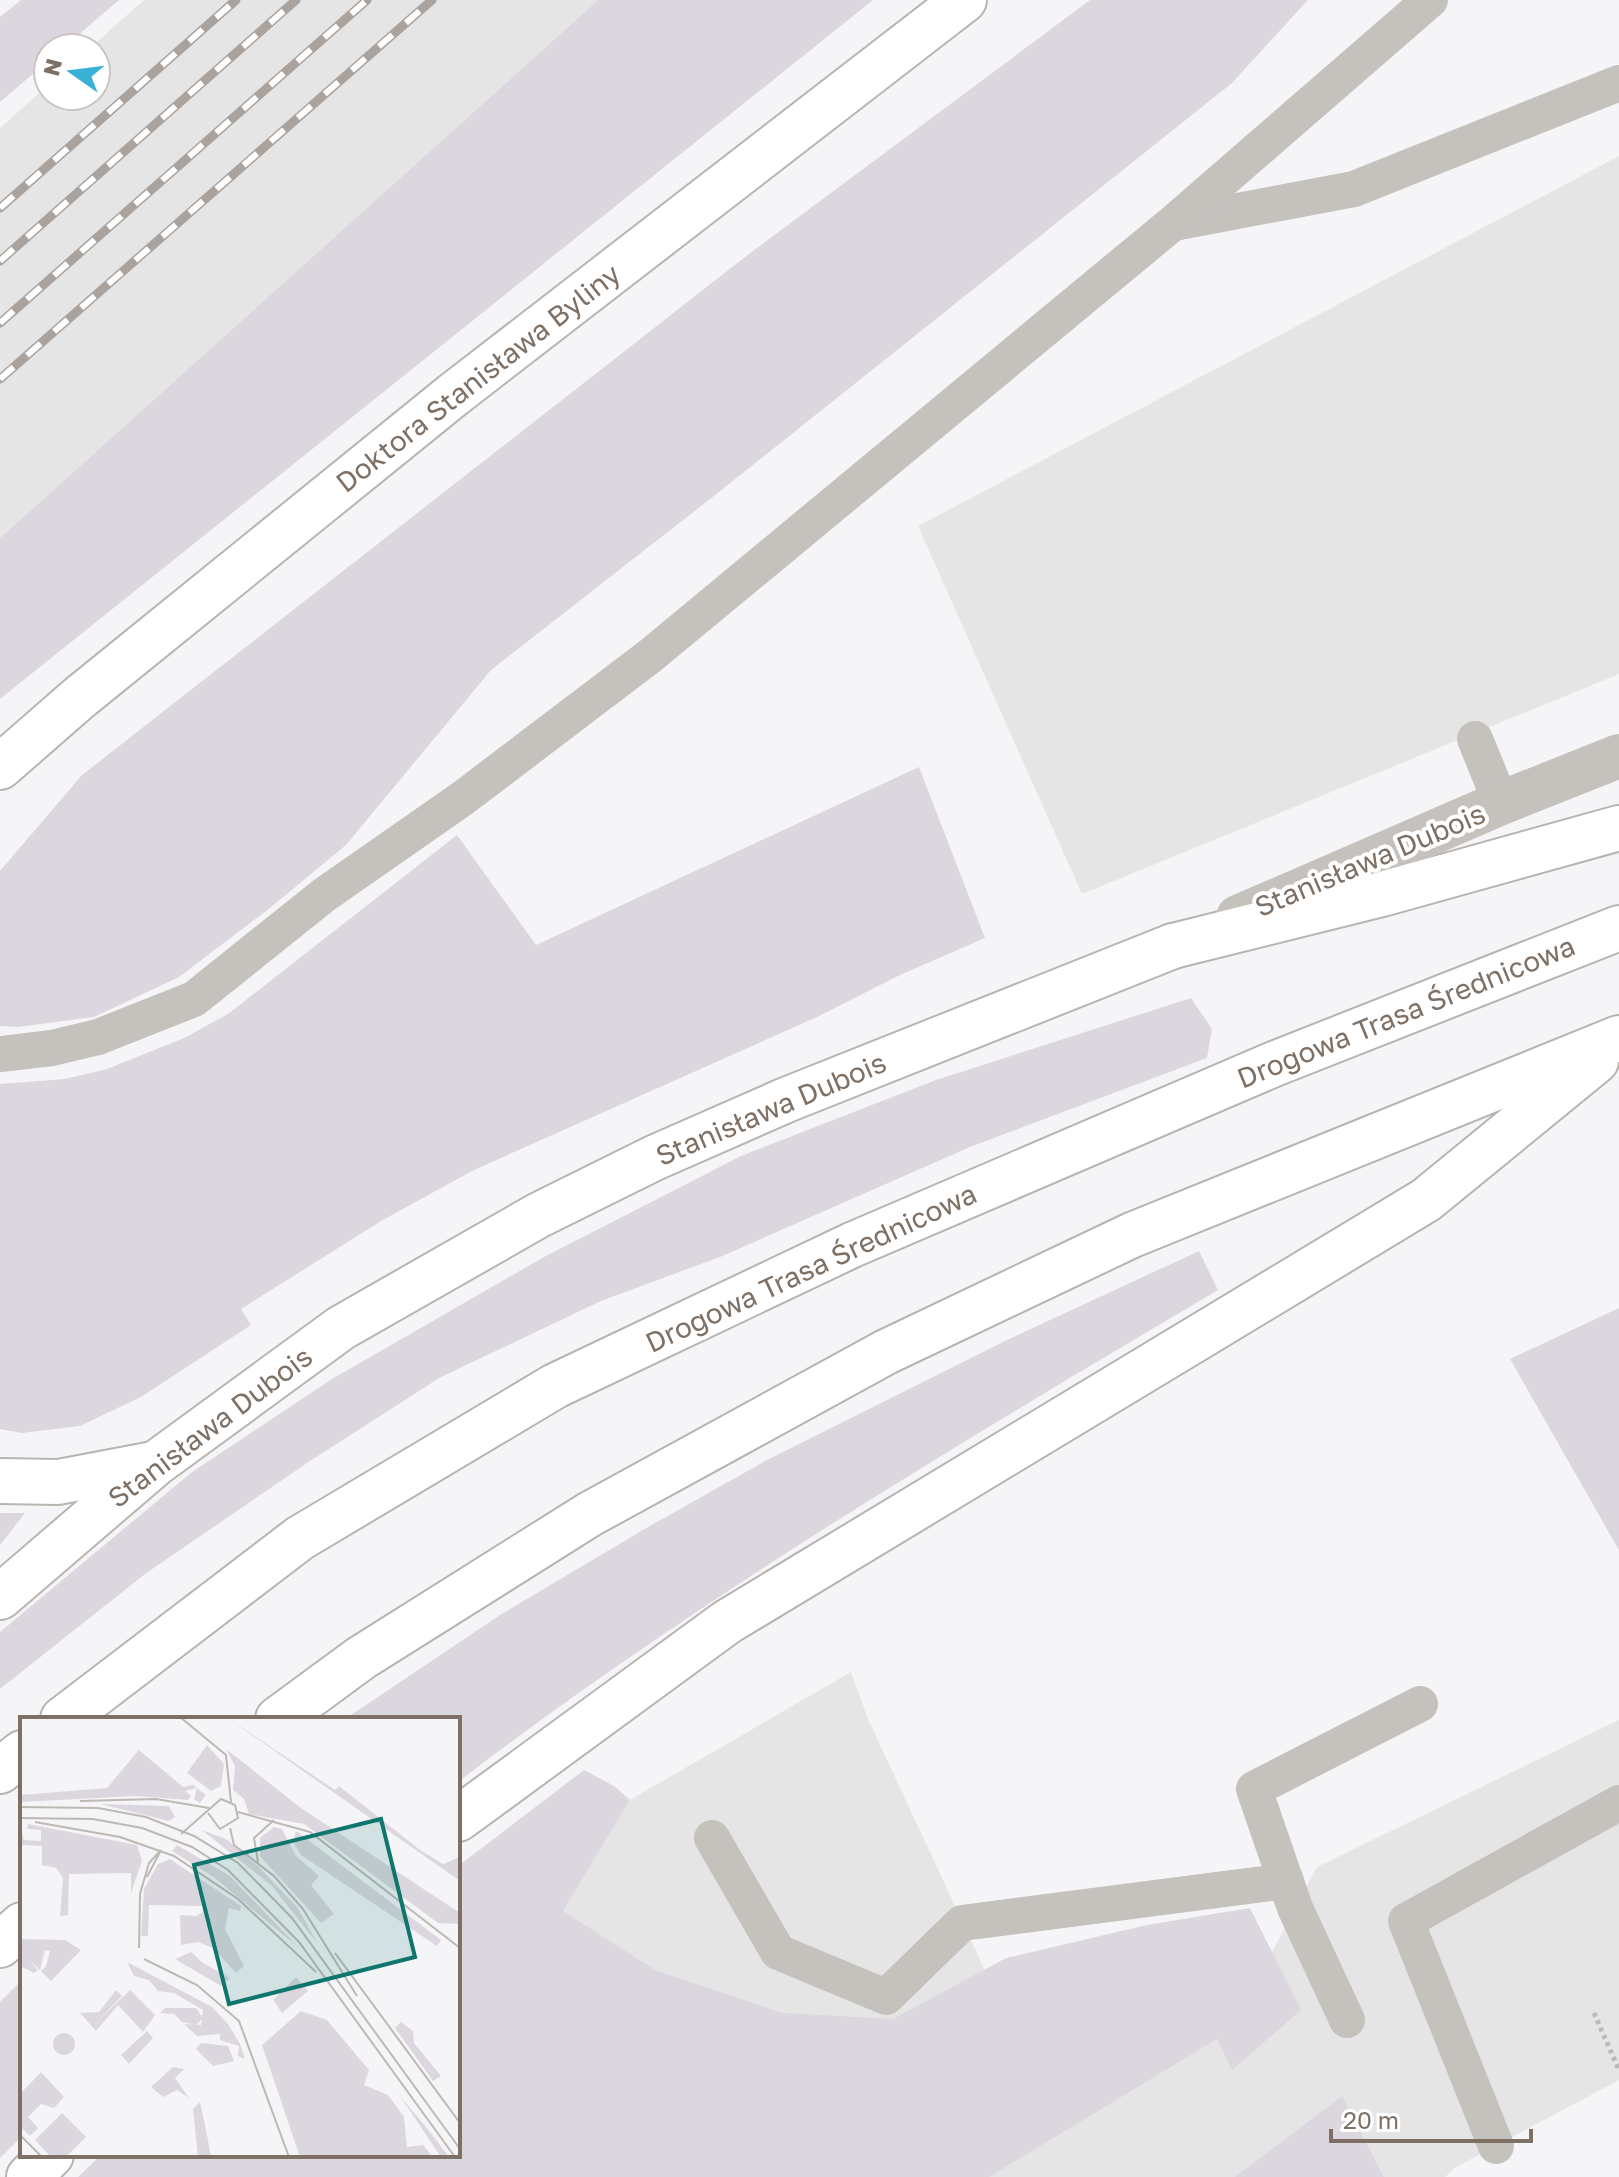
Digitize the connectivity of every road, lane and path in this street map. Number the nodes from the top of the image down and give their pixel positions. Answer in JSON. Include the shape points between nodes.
{"nodes":[{"id":1,"x":964,"y":0,"type":"edge"},
{"id":2,"x":1430,"y":0,"type":"edge"},
{"id":3,"x":1619,"y":83,"type":"edge"},
{"id":4,"x":1173,"y":223,"type":"junction"},
{"id":5,"x":1475,"y":739,"type":"dead end"},
{"id":6,"x":1619,"y":756,"type":"edge"},
{"id":7,"x":0,"y":767,"type":"edge"},
{"id":8,"x":1501,"y":803,"type":"junction"},
{"id":9,"x":1619,"y":828,"type":"edge"},
{"id":10,"x":1619,"y":928,"type":"edge"},
{"id":11,"x":1173,"y":946,"type":"junction"},
{"id":12,"x":1619,"y":1040,"type":"edge"},
{"id":13,"x":0,"y":1054,"type":"edge"},
{"id":14,"x":155,"y":1464,"type":"junction"},
{"id":15,"x":0,"y":1481,"type":"edge"},
{"id":16,"x":0,"y":1597,"type":"edge"},
{"id":17,"x":1420,"y":1704,"type":"dead end"},
{"id":18,"x":66,"y":1717,"type":"edge"},
{"id":19,"x":281,"y":1717,"type":"edge"},
{"id":20,"x":20,"y":1755,"type":"edge"},
{"id":21,"x":0,"y":1771,"type":"edge"},
{"id":22,"x":1619,"y":1803,"type":"edge"},
{"id":23,"x":460,"y":1818,"type":"edge"},
{"id":24,"x":712,"y":1838,"type":"dead end"},
{"id":25,"x":1286,"y":1881,"type":"junction"},
{"id":26,"x":20,"y":1927,"type":"edge"},
{"id":27,"x":0,"y":1945,"type":"edge"},
{"id":28,"x":1594,"y":2013,"type":"dead end"},
{"id":29,"x":1347,"y":2020,"type":"dead end"},
{"id":30,"x":1619,"y":2070,"type":"edge"},
{"id":31,"x":1496,"y":2146,"type":"dead end"},
{"id":32,"x":49,"y":2157,"type":"edge"},
{"id":33,"x":29,"y":2177,"type":"edge"}],
"edges":[{"from":1,"to":7,"type":"main road","name":"Doktora Stanisława Byliny","via":[[453,395]]},
{"from":2,"to":4,"type":"lane"},
{"from":3,"to":4,"type":"lane","via":[[1354,189]]},
{"from":4,"to":13,"type":"lane","via":[[650,656],[324,895],[194,999],[98,1037]]},
{"from":5,"to":8,"type":"lane"},
{"from":6,"to":8,"type":"street","name":"Stanisława Dubois"},
{"from":8,"to":11,"type":"street","name":"Stanisława Dubois"},
{"from":9,"to":11,"type":"main road"},
{"from":10,"to":18,"type":"main road","name":"Drogowa Trasa Średnicowa","via":[[1274,1064],[910,1220],[555,1386],[300,1538]]},
{"from":11,"to":14,"type":"main road","name":"Stanisława Dubois","via":[[786,1100],[539,1215],[341,1328]]},
{"from":12,"to":19,"type":"main road","via":[[1132,1235],[886,1352],[590,1514],[361,1658]]},
{"from":12,"to":23,"type":"main road","via":[[1426,1200],[727,1622]]},
{"from":14,"to":15,"type":"main road","via":[[58,1482]]},
{"from":14,"to":16,"type":"main road","name":"Stanisława Dubois"},
{"from":17,"to":25,"type":"lane","via":[[1254,1789]]},
{"from":20,"to":21,"type":"main road"},
{"from":22,"to":31,"type":"lane","via":[[1406,1921]]},
{"from":24,"to":25,"type":"lane","via":[[778,1952],[886,1997],[962,1923]]},
{"from":25,"to":29,"type":"lane"},
{"from":26,"to":27,"type":"main road"},
{"from":28,"to":30,"type":"path"},
{"from":32,"to":33,"type":"main road"}]}
